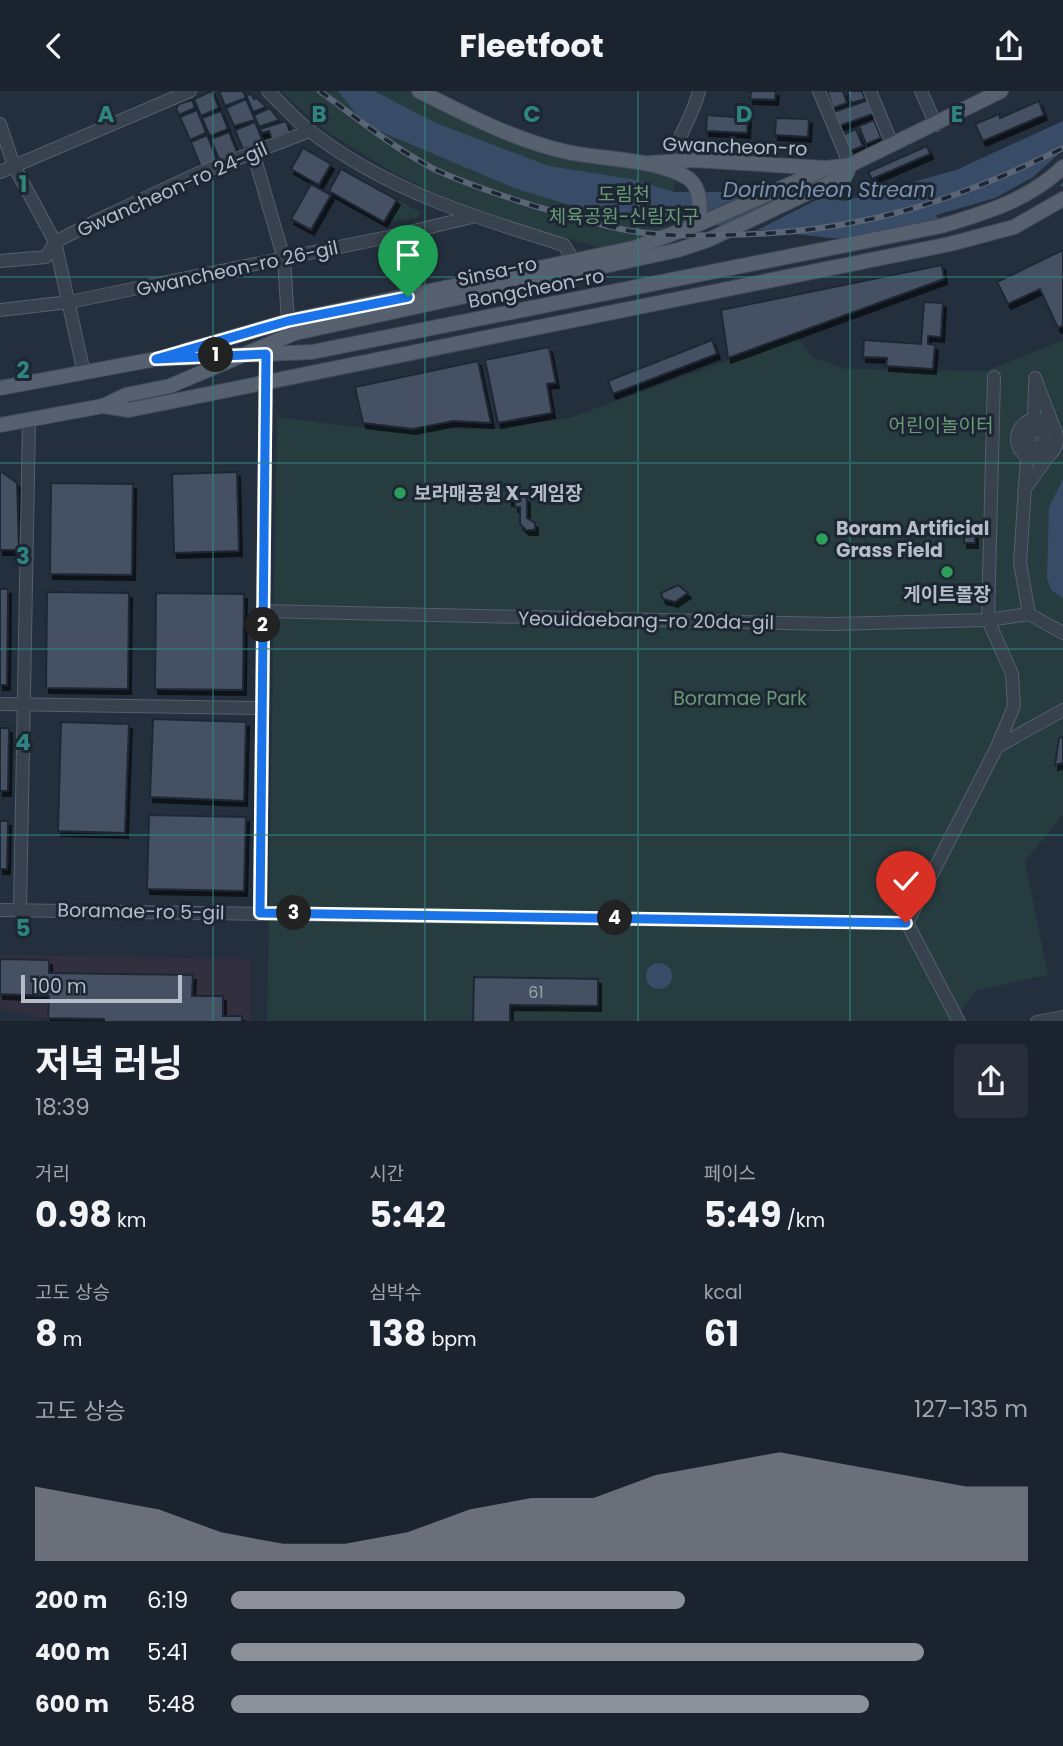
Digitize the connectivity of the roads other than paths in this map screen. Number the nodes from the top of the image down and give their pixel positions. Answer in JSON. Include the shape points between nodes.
{"nodes":[{"id":1,"x":190,"y":91,"type":"edge"},
{"id":2,"x":268,"y":91,"type":"edge"},
{"id":3,"x":419,"y":91,"type":"edge"},
{"id":4,"x":699,"y":91,"type":"edge"},
{"id":5,"x":819,"y":91,"type":"edge"},
{"id":6,"x":870,"y":91,"type":"edge"},
{"id":7,"x":921,"y":91,"type":"edge"},
{"id":8,"x":1001,"y":91,"type":"edge"},
{"id":9,"x":0,"y":124,"type":"edge"},
{"id":10,"x":936,"y":125,"type":"junction"},
{"id":11,"x":310,"y":131,"type":"junction"},
{"id":12,"x":892,"y":144,"type":"junction"},
{"id":13,"x":253,"y":152,"type":"junction"},
{"id":14,"x":672,"y":160,"type":"junction"},
{"id":15,"x":642,"y":164,"type":"junction"},
{"id":16,"x":14,"y":166,"type":"junction"},
{"id":17,"x":1063,"y":167,"type":"edge"},
{"id":18,"x":827,"y":168,"type":"junction"},
{"id":19,"x":848,"y":170,"type":"junction"},
{"id":20,"x":0,"y":172,"type":"edge"},
{"id":21,"x":1063,"y":199,"type":"edge"},
{"id":22,"x":472,"y":217,"type":"junction"},
{"id":23,"x":699,"y":224,"type":"junction"},
{"id":24,"x":55,"y":242,"type":"junction"},
{"id":25,"x":284,"y":259,"type":"junction"},
{"id":26,"x":0,"y":261,"type":"edge"},
{"id":27,"x":574,"y":261,"type":"junction"},
{"id":28,"x":605,"y":262,"type":"junction"},
{"id":29,"x":69,"y":302,"type":"junction"},
{"id":30,"x":0,"y":310,"type":"edge"},
{"id":31,"x":288,"y":321,"type":"junction"},
{"id":32,"x":266,"y":349,"type":"junction"},
{"id":33,"x":247,"y":353,"type":"junction"},
{"id":34,"x":156,"y":359,"type":"junction"},
{"id":35,"x":84,"y":373,"type":"junction"},
{"id":36,"x":994,"y":377,"type":"dead end"},
{"id":37,"x":266,"y":383,"type":"junction"},
{"id":38,"x":0,"y":388,"type":"edge"},
{"id":39,"x":103,"y":406,"type":"junction"},
{"id":40,"x":29,"y":421,"type":"junction"},
{"id":41,"x":0,"y":425,"type":"edge"},
{"id":42,"x":1038,"y":439,"type":"junction"},
{"id":43,"x":992,"y":440,"type":"junction"},
{"id":44,"x":1024,"y":491,"type":"junction"},
{"id":45,"x":263,"y":611,"type":"junction"},
{"id":46,"x":1029,"y":614,"type":"junction"},
{"id":47,"x":988,"y":620,"type":"junction"},
{"id":48,"x":1063,"y":633,"type":"edge"},
{"id":49,"x":24,"y":703,"type":"junction"},
{"id":50,"x":0,"y":704,"type":"edge"},
{"id":51,"x":262,"y":708,"type":"junction"},
{"id":52,"x":1063,"y":710,"type":"edge"},
{"id":53,"x":997,"y":747,"type":"junction"},
{"id":54,"x":0,"y":910,"type":"edge"},
{"id":55,"x":20,"y":910,"type":"junction"},
{"id":56,"x":260,"y":913,"type":"junction"},
{"id":57,"x":906,"y":923,"type":"junction"},
{"id":58,"x":1063,"y":1017,"type":"edge"},
{"id":59,"x":958,"y":1021,"type":"edge"},
{"id":60,"x":1037,"y":1021,"type":"edge"}],
"edges":[{"from":1,"to":16,"type":"street"},
{"from":2,"to":11,"type":"street"},
{"from":3,"to":15,"type":"main road","name":"Gwancheon-ro","via":[[503,131],[562,151]]},
{"from":4,"to":14,"type":"street","via":[[694,110],[678,135]]},
{"from":5,"to":19,"type":"street"},
{"from":6,"to":12,"type":"street"},
{"from":7,"to":10,"type":"street"},
{"from":8,"to":10,"type":"main road","name":"Sinsa-ro"},
{"from":9,"to":16,"type":"street"},
{"from":10,"to":12,"type":"main road","name":"Sinsa-ro"},
{"from":11,"to":13,"type":"street","name":"Gwancheon-ro 24-gil"},
{"from":11,"to":22,"type":"street","via":[[387,179]]},
{"from":12,"to":19,"type":"main road","name":"Sinsa-ro"},
{"from":13,"to":24,"type":"street","name":"Gwancheon-ro 24-gil"},
{"from":13,"to":25,"type":"street"},
{"from":14,"to":15,"type":"main road","name":"Gwancheon-ro"},
{"from":14,"to":18,"type":"main road","name":"Gwancheon-ro"},
{"from":15,"to":23,"type":"main road","name":"Gwancheon-ro","via":[[685,177],[695,185]]},
{"from":16,"to":20,"type":"street"},
{"from":16,"to":24,"type":"street"},
{"from":17,"to":32,"type":"main road","name":"Bongcheon-ro","via":[[1009,204],[941,226],[312,352]]},
{"from":18,"to":19,"type":"main road","name":"Sinsa-ro"},
{"from":18,"to":23,"type":"main road","name":"Sinsa-ro"},
{"from":19,"to":28,"type":"main road","name":"Sinsa-ro","via":[[708,240]]},
{"from":21,"to":37,"type":"main road","name":"Bongcheon-ro","via":[[1014,227],[950,244]]},
{"from":22,"to":25,"type":"street","name":"Gwancheon-ro 26-gil"},
{"from":22,"to":27,"type":"street","via":[[564,245]]},
{"from":23,"to":28,"type":"main road","name":"Sinsa-ro"},
{"from":24,"to":26,"type":"street","name":"Gwancheon-ro 24-gil","via":[[46,257]]},
{"from":24,"to":29,"type":"street"},
{"from":25,"to":29,"type":"street","name":"Gwancheon-ro 26-gil"},
{"from":25,"to":31,"type":"street"},
{"from":27,"to":28,"type":"main road","name":"Sinsa-ro"},
{"from":27,"to":31,"type":"main road","name":"Sinsa-ro"},
{"from":28,"to":32,"type":"main road","name":"Sinsa-ro","via":[[295,333]]},
{"from":29,"to":30,"type":"street","name":"Gwancheon-ro 26-gil"},
{"from":29,"to":35,"type":"street"},
{"from":31,"to":34,"type":"main road","name":"Sinsa-ro"},
{"from":32,"to":33,"type":"main road","name":"Bongcheon-ro"},
{"from":32,"to":37,"type":"street"},
{"from":33,"to":34,"type":"main road","name":"Bongcheon-ro"},
{"from":33,"to":39,"type":"main road","via":[[170,386],[126,395]]},
{"from":34,"to":35,"type":"main road","name":"Bongcheon-ro"},
{"from":35,"to":38,"type":"main road","name":"Bongcheon-ro"},
{"from":36,"to":43,"type":"street"},
{"from":37,"to":39,"type":"main road","name":"Bongcheon-ro","via":[[129,410]]},
{"from":37,"to":45,"type":"street"},
{"from":39,"to":40,"type":"main road","name":"Bongcheon-ro"},
{"from":40,"to":41,"type":"main road","name":"Bongcheon-ro"},
{"from":40,"to":49,"type":"street"},
{"from":42,"to":43,"type":"street"},
{"from":42,"to":44,"type":"street"},
{"from":42,"to":44,"type":"street"},
{"from":43,"to":47,"type":"street"},
{"from":44,"to":46,"type":"street","via":[[1020,563]]},
{"from":45,"to":47,"type":"street","name":"Yeouidaebang-ro 20da-gil","via":[[833,624]]},
{"from":45,"to":51,"type":"street"},
{"from":46,"to":47,"type":"street","name":"Yeouidaebang-ro 20da-gil"},
{"from":46,"to":48,"type":"street"},
{"from":47,"to":53,"type":"street","via":[[1014,690],[1009,722]]},
{"from":49,"to":50,"type":"street"},
{"from":49,"to":51,"type":"street"},
{"from":49,"to":55,"type":"street"},
{"from":51,"to":56,"type":"street"},
{"from":52,"to":53,"type":"street"},
{"from":53,"to":57,"type":"street"},
{"from":54,"to":55,"type":"street","name":"Boramae-ro 5-gil"},
{"from":55,"to":56,"type":"street","name":"Boramae-ro 5-gil"},
{"from":56,"to":57,"type":"street","name":"Boramae-ro 5-gil"},
{"from":57,"to":59,"type":"street"},
{"from":58,"to":60,"type":"street"}]}
